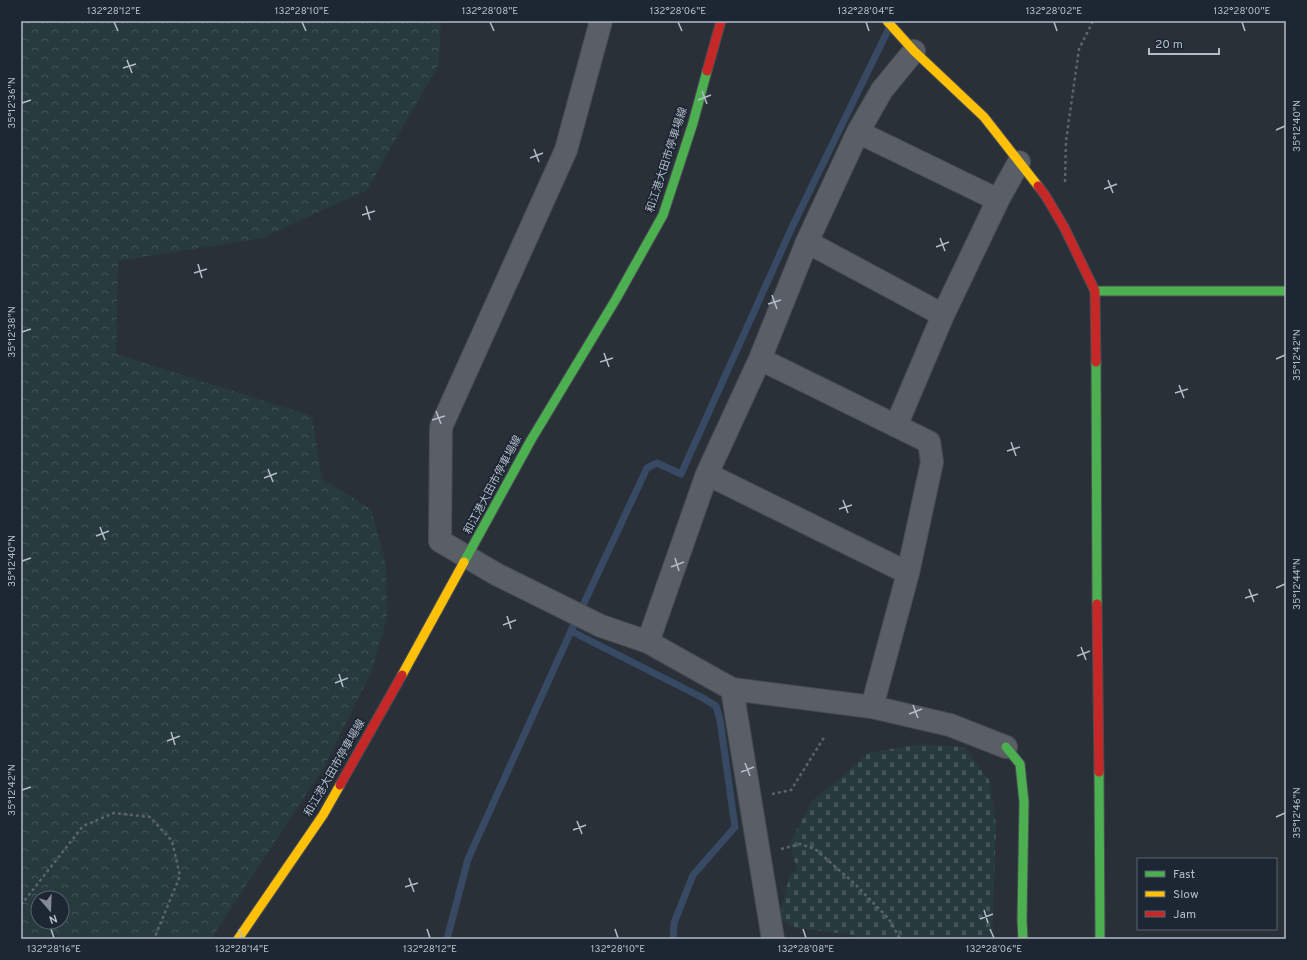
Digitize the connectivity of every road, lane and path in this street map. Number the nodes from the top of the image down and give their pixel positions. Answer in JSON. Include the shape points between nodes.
{"nodes":[{"id":1,"x":601,"y":21,"type":"edge"},
{"id":2,"x":721,"y":21,"type":"edge"},
{"id":3,"x":887,"y":21,"type":"edge"},
{"id":4,"x":1093,"y":21,"type":"edge"},
{"id":5,"x":914,"y":51,"type":"junction"},
{"id":6,"x":858,"y":132,"type":"junction"},
{"id":7,"x":1019,"y":162,"type":"junction"},
{"id":8,"x":1065,"y":188,"type":"dead end"},
{"id":9,"x":998,"y":200,"type":"junction"},
{"id":10,"x":807,"y":242,"type":"junction"},
{"id":11,"x":1095,"y":291,"type":"junction"},
{"id":12,"x":1286,"y":291,"type":"edge"},
{"id":13,"x":944,"y":315,"type":"junction"},
{"id":14,"x":760,"y":359,"type":"junction"},
{"id":15,"x":896,"y":426,"type":"junction"},
{"id":16,"x":707,"y":474,"type":"junction"},
{"id":17,"x":468,"y":557,"type":"junction"},
{"id":18,"x":908,"y":574,"type":"junction"},
{"id":19,"x":648,"y":642,"type":"junction"},
{"id":20,"x":732,"y":689,"type":"junction"},
{"id":21,"x":872,"y":707,"type":"junction"},
{"id":22,"x":825,"y":736,"type":"dead end"},
{"id":23,"x":1006,"y":747,"type":"joint"},
{"id":24,"x":750,"y":798,"type":"junction"},
{"id":25,"x":760,"y":855,"type":"junction"},
{"id":26,"x":21,"y":905,"type":"edge"},
{"id":27,"x":154,"y":939,"type":"edge"},
{"id":28,"x":238,"y":939,"type":"edge"},
{"id":29,"x":773,"y":939,"type":"edge"},
{"id":30,"x":900,"y":939,"type":"edge"},
{"id":31,"x":1023,"y":939,"type":"edge"},
{"id":32,"x":1100,"y":939,"type":"edge"}],
"edges":[{"from":1,"to":17,"type":"street","via":[[566,150],[441,427],[440,541]]},
{"from":2,"to":17,"type":"street","name":"和江港大田市停車場線","via":[[693,123],[663,215],[531,440]]},
{"from":3,"to":5,"type":"street"},
{"from":4,"to":8,"type":"path","via":[[1079,49],[1066,141]]},
{"from":5,"to":6,"type":"street","via":[[882,90]]},
{"from":5,"to":7,"type":"street","via":[[984,117]]},
{"from":6,"to":9,"type":"street"},
{"from":6,"to":10,"type":"street"},
{"from":7,"to":9,"type":"street"},
{"from":7,"to":11,"type":"street","via":[[1045,195],[1064,227]]},
{"from":9,"to":13,"type":"street"},
{"from":10,"to":13,"type":"street"},
{"from":10,"to":14,"type":"street"},
{"from":11,"to":12,"type":"street"},
{"from":11,"to":32,"type":"street"},
{"from":13,"to":15,"type":"street"},
{"from":14,"to":15,"type":"street"},
{"from":14,"to":16,"type":"street"},
{"from":15,"to":18,"type":"street","via":[[929,442],[932,462]]},
{"from":16,"to":18,"type":"street"},
{"from":16,"to":19,"type":"street"},
{"from":17,"to":19,"type":"street","via":[[496,574],[601,626]]},
{"from":17,"to":28,"type":"street","name":"和江港大田市停車場線","via":[[323,815]]},
{"from":18,"to":21,"type":"street"},
{"from":19,"to":20,"type":"street"},
{"from":20,"to":21,"type":"street"},
{"from":20,"to":24,"type":"street"},
{"from":21,"to":23,"type":"street","via":[[950,725]]},
{"from":22,"to":24,"type":"path","via":[[791,790]]},
{"from":23,"to":31,"type":"street","via":[[1020,764],[1024,802]]},
{"from":24,"to":25,"type":"street"},
{"from":25,"to":29,"type":"street"},
{"from":25,"to":30,"type":"path","via":[[800,844],[815,849],[854,883],[889,919]]},
{"from":26,"to":27,"type":"path","via":[[83,826],[114,813],[150,817],[172,841],[180,876]]}]}
